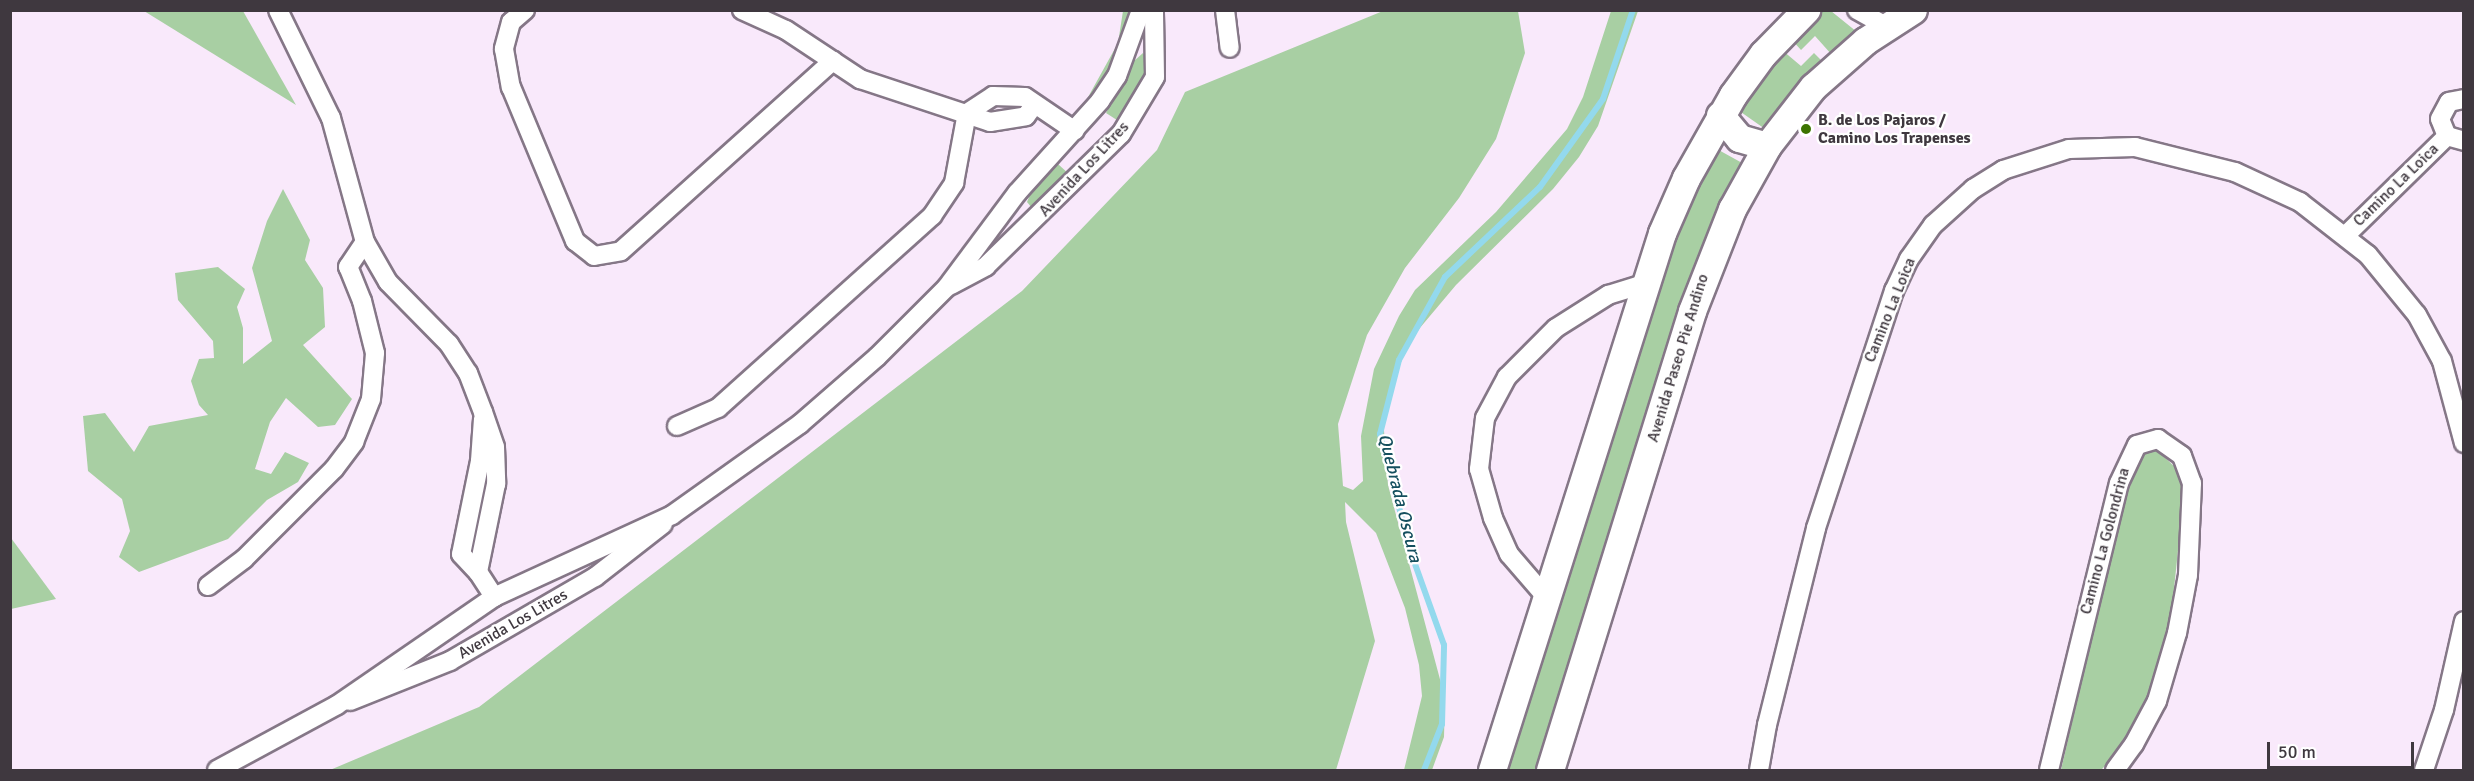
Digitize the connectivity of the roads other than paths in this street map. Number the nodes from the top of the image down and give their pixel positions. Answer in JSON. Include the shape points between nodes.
{"nodes":[{"id":1,"x":278,"y":10,"type":"edge"},
{"id":2,"x":525,"y":10,"type":"edge"},
{"id":3,"x":742,"y":10,"type":"edge"},
{"id":4,"x":1141,"y":10,"type":"edge"},
{"id":5,"x":1154,"y":10,"type":"edge"},
{"id":6,"x":1225,"y":10,"type":"edge"},
{"id":7,"x":1806,"y":10,"type":"edge"},
{"id":8,"x":1857,"y":10,"type":"edge"},
{"id":9,"x":1913,"y":10,"type":"edge"},
{"id":10,"x":1886,"y":26,"type":"junction"},
{"id":11,"x":1230,"y":48,"type":"dead end"},
{"id":12,"x":1126,"y":50,"type":"junction"},
{"id":13,"x":1157,"y":57,"type":"junction"},
{"id":14,"x":832,"y":60,"type":"junction"},
{"id":15,"x":2463,"y":99,"type":"edge"},
{"id":16,"x":1034,"y":105,"type":"junction"},
{"id":17,"x":967,"y":113,"type":"junction"},
{"id":18,"x":1720,"y":115,"type":"junction"},
{"id":19,"x":1075,"y":131,"type":"junction"},
{"id":20,"x":2455,"y":138,"type":"edge"},
{"id":21,"x":1767,"y":146,"type":"junction"},
{"id":22,"x":1017,"y":193,"type":"junction"},
{"id":23,"x":1040,"y":217,"type":"junction"},
{"id":24,"x":2346,"y":235,"type":"junction"},
{"id":25,"x":365,"y":242,"type":"junction"},
{"id":26,"x":1643,"y":284,"type":"junction"},
{"id":27,"x":946,"y":286,"type":"junction"},
{"id":28,"x":677,"y":426,"type":"dead end"},
{"id":29,"x":2463,"y":443,"type":"edge"},
{"id":30,"x":672,"y":515,"type":"junction"},
{"id":31,"x":582,"y":554,"type":"junction"},
{"id":32,"x":595,"y":577,"type":"junction"},
{"id":33,"x":208,"y":586,"type":"dead end"},
{"id":34,"x":494,"y":597,"type":"junction"},
{"id":35,"x":1546,"y":597,"type":"junction"},
{"id":36,"x":2463,"y":621,"type":"edge"},
{"id":37,"x":404,"y":658,"type":"junction"},
{"id":38,"x":411,"y":678,"type":"junction"},
{"id":39,"x":337,"y":705,"type":"junction"},
{"id":40,"x":217,"y":771,"type":"edge"},
{"id":41,"x":1492,"y":771,"type":"edge"},
{"id":42,"x":1550,"y":771,"type":"edge"},
{"id":43,"x":1759,"y":771,"type":"edge"},
{"id":44,"x":2049,"y":771,"type":"edge"},
{"id":45,"x":2115,"y":771,"type":"edge"},
{"id":46,"x":2424,"y":771,"type":"edge"}],
"edges":[{"from":1,"to":25,"type":"street","via":[[331,118]]},
{"from":2,"to":14,"type":"street","via":[[512,22],[504,49],[511,87],[575,241],[594,256],[621,251]]},
{"from":3,"to":14,"type":"street","via":[[786,30]]},
{"from":4,"to":12,"type":"street","name":"Avenida Los Litres"},
{"from":5,"to":13,"type":"street","name":"Avenida Los Litres"},
{"from":6,"to":11,"type":"street"},
{"from":7,"to":18,"type":"main road","via":[[1763,54]]},
{"from":8,"to":10,"type":"street"},
{"from":9,"to":10,"type":"main road","name":"Avenida Paseo Pie Andino"},
{"from":10,"to":21,"type":"main road","name":"Avenida Paseo Pie Andino","via":[[1813,87]]},
{"from":12,"to":13,"type":"street","via":[[1138,45],[1149,47]]},
{"from":12,"to":19,"type":"street","name":"Avenida Los Litres","via":[[1117,76]]},
{"from":13,"to":23,"type":"street","name":"Avenida Los Litres","via":[[1155,77],[1121,134]]},
{"from":14,"to":17,"type":"street","via":[[860,80]]},
{"from":15,"to":20,"type":"street","name":"Camino La Loica","via":[[2449,102],[2442,112],[2440,125]]},
{"from":16,"to":17,"type":"street","via":[[1026,116],[998,123]]},
{"from":16,"to":17,"type":"street","via":[[1025,97],[993,96]]},
{"from":16,"to":19,"type":"street"},
{"from":17,"to":28,"type":"street","via":[[954,183],[932,216],[718,408]]},
{"from":18,"to":21,"type":"main road","via":[[1739,138]]},
{"from":18,"to":26,"type":"main road","via":[[1686,178]]},
{"from":19,"to":22,"type":"street","name":"Avenida Los Litres"},
{"from":20,"to":24,"type":"street","name":"Camino La Loica"},
{"from":21,"to":42,"type":"main road","name":"Avenida Paseo Pie Andino","via":[[1732,209],[1703,276]]},
{"from":22,"to":23,"type":"street","via":[[1023,216]]},
{"from":22,"to":27,"type":"street","name":"Avenida Los Litres"},
{"from":23,"to":27,"type":"street","name":"Avenida Los Litres","via":[[986,266]]},
{"from":24,"to":29,"type":"street","name":"Camino La Loica","via":[[2389,278],[2431,338],[2451,387]]},
{"from":24,"to":43,"type":"street","name":"Camino La Loica","via":[[2292,198],[2235,172],[2172,154],[2114,146],[2069,149],[2024,162],[1988,179],[1948,209],[1918,243],[1901,274],[1859,388],[1795,605]]},
{"from":25,"to":33,"type":"street","via":[[348,267],[362,301],[375,353],[371,399],[354,442],[334,470],[253,551]]},
{"from":25,"to":34,"type":"street","via":[[388,282],[449,344],[468,374],[483,412],[495,447],[496,484],[478,572]]},
{"from":26,"to":35,"type":"main road"},
{"from":26,"to":35,"type":"street","via":[[1608,295],[1556,328],[1507,377],[1485,418],[1479,469],[1492,518],[1509,554]]},
{"from":27,"to":30,"type":"street","name":"Avenida Los Litres","via":[[877,357],[800,424]]},
{"from":30,"to":31,"type":"street","name":"Avenida Los Litres"},
{"from":30,"to":32,"type":"street","name":"Avenida Los Litres","via":[[650,537]]},
{"from":31,"to":32,"type":"street","via":[[592,565]]},
{"from":31,"to":34,"type":"street","name":"Avenida Los Litres"},
{"from":32,"to":38,"type":"street","name":"Avenida Los Litres","via":[[450,661]]},
{"from":34,"to":37,"type":"street","name":"Avenida Los Litres"},
{"from":35,"to":41,"type":"main road"},
{"from":36,"to":46,"type":"street","via":[[2445,710]]},
{"from":37,"to":38,"type":"street","via":[[403,671]]},
{"from":37,"to":39,"type":"street","name":"Avenida Los Litres"},
{"from":38,"to":39,"type":"street","name":"Avenida Los Litres"},
{"from":39,"to":40,"type":"street","name":"Avenida Los Litres"},
{"from":44,"to":45,"type":"street","name":"Camino La Golondrina","via":[[2122,473],[2137,445],[2158,439],[2182,456],[2192,483],[2188,574],[2177,633],[2157,701]]}]}
